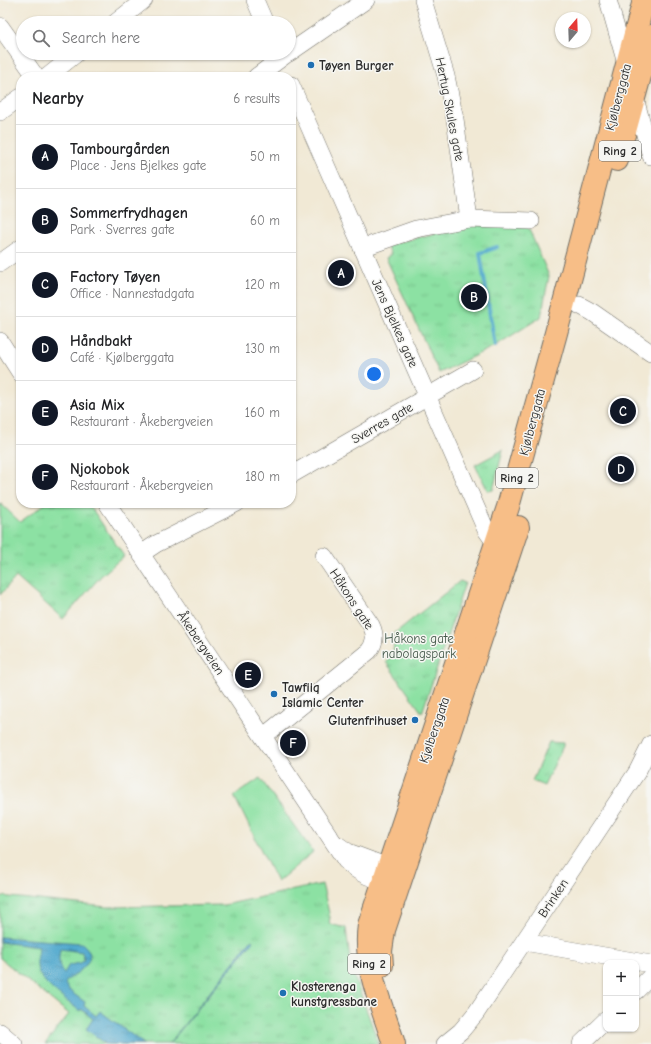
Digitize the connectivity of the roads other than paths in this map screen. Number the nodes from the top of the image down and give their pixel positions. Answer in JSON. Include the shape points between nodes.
{"nodes":[{"id":1,"x":144,"y":0,"type":"edge"},
{"id":2,"x":255,"y":0,"type":"edge"},
{"id":3,"x":366,"y":0,"type":"edge"},
{"id":4,"x":424,"y":0,"type":"edge"},
{"id":5,"x":608,"y":0,"type":"edge"},
{"id":6,"x":644,"y":0,"type":"edge"},
{"id":7,"x":124,"y":16,"type":"edge"},
{"id":8,"x":262,"y":16,"type":"edge"},
{"id":9,"x":0,"y":26,"type":"edge"},
{"id":10,"x":651,"y":36,"type":"edge"},
{"id":11,"x":296,"y":46,"type":"edge"},
{"id":12,"x":16,"y":49,"type":"edge"},
{"id":13,"x":24,"y":60,"type":"edge"},
{"id":14,"x":68,"y":60,"type":"edge"},
{"id":15,"x":277,"y":60,"type":"edge"},
{"id":16,"x":285,"y":60,"type":"edge"},
{"id":17,"x":626,"y":66,"type":"junction"},
{"id":18,"x":32,"y":72,"type":"edge"},
{"id":19,"x":53,"y":72,"type":"edge"},
{"id":20,"x":262,"y":72,"type":"edge"},
{"id":21,"x":286,"y":72,"type":"edge"},
{"id":22,"x":296,"y":96,"type":"edge"},
{"id":23,"x":635,"y":97,"type":"junction"},
{"id":24,"x":16,"y":101,"type":"edge"},
{"id":25,"x":0,"y":112,"type":"edge"},
{"id":26,"x":651,"y":156,"type":"edge"},
{"id":27,"x":469,"y":219,"type":"junction"},
{"id":28,"x":531,"y":221,"type":"dead end"},
{"id":29,"x":362,"y":248,"type":"junction"},
{"id":30,"x":16,"y":252,"type":"edge"},
{"id":31,"x":0,"y":263,"type":"edge"},
{"id":32,"x":579,"y":305,"type":"junction"},
{"id":33,"x":0,"y":341,"type":"edge"},
{"id":34,"x":651,"y":353,"type":"edge"},
{"id":35,"x":16,"y":366,"type":"edge"},
{"id":36,"x":473,"y":370,"type":"dead end"},
{"id":37,"x":428,"y":396,"type":"junction"},
{"id":38,"x":296,"y":472,"type":"edge"},
{"id":39,"x":110,"y":508,"type":"edge"},
{"id":40,"x":227,"y":508,"type":"edge"},
{"id":41,"x":505,"y":544,"type":"junction"},
{"id":42,"x":141,"y":554,"type":"junction"},
{"id":43,"x":324,"y":556,"type":"dead end"},
{"id":44,"x":264,"y":736,"type":"junction"},
{"id":45,"x":651,"y":744,"type":"edge"},
{"id":46,"x":390,"y":876,"type":"junction"},
{"id":47,"x":524,"y":942,"type":"junction"},
{"id":48,"x":651,"y":964,"type":"edge"},
{"id":49,"x":651,"y":976,"type":"edge"},
{"id":50,"x":639,"y":988,"type":"edge"},
{"id":51,"x":603,"y":1023,"type":"edge"},
{"id":52,"x":0,"y":1033,"type":"edge"},
{"id":53,"x":14,"y":1044,"type":"edge"},
{"id":54,"x":394,"y":1044,"type":"edge"},
{"id":55,"x":405,"y":1044,"type":"edge"},
{"id":56,"x":445,"y":1044,"type":"edge"},
{"id":57,"x":581,"y":1044,"type":"edge"}],
"edges":[{"from":1,"to":7,"type":"street"},
{"from":2,"to":8,"type":"street"},
{"from":3,"to":11,"type":"street"},
{"from":4,"to":27,"type":"street","name":"Hertug Skules gate","via":[[446,76],[455,119]]},
{"from":5,"to":17,"type":"street"},
{"from":6,"to":17,"type":"main road","name":"Kjølberggata","number":"Ring 2"},
{"from":9,"to":12,"type":"street"},
{"from":10,"to":23,"type":"main road","name":"Kjølberggata","number":"Ring 2"},
{"from":13,"to":18,"type":"street"},
{"from":14,"to":19,"type":"street"},
{"from":15,"to":20,"type":"street"},
{"from":16,"to":21,"type":"street"},
{"from":17,"to":23,"type":"street"},
{"from":17,"to":41,"type":"main road","name":"Kjølberggata","number":"Ring 2","via":[[544,379]]},
{"from":22,"to":29,"type":"street","name":"Jens Bjelkes gate"},
{"from":23,"to":26,"type":"street"},
{"from":23,"to":32,"type":"main road","name":"Kjølberggata","number":"Ring 2"},
{"from":24,"to":25,"type":"street"},
{"from":27,"to":28,"type":"street"},
{"from":27,"to":29,"type":"street","via":[[416,230]]},
{"from":29,"to":37,"type":"street","name":"Jens Bjelkes gate"},
{"from":30,"to":31,"type":"street"},
{"from":32,"to":34,"type":"street"},
{"from":32,"to":41,"type":"main road","name":"Kjølberggata","number":"Ring 2"},
{"from":33,"to":35,"type":"street"},
{"from":36,"to":37,"type":"street","name":"Sverres gate"},
{"from":37,"to":38,"type":"street","name":"Sverres gate"},
{"from":37,"to":41,"type":"street","name":"Jens Bjelkes gate","via":[[486,530]]},
{"from":39,"to":42,"type":"street","name":"Åkebergveien"},
{"from":40,"to":42,"type":"street"},
{"from":41,"to":46,"type":"main road","name":"Kjølberggata","number":"Ring 2"},
{"from":42,"to":44,"type":"street","name":"Åkebergveien"},
{"from":43,"to":44,"type":"street","name":"Håkons gate","via":[[371,625],[375,635],[374,642],[368,651]]},
{"from":44,"to":46,"type":"street","name":"Åkebergveien","via":[[346,861],[364,876]]},
{"from":45,"to":47,"type":"street","name":"Brinken","via":[[637,772]]},
{"from":46,"to":54,"type":"main road","number":"Ring 2","via":[[369,925],[367,950]]},
{"from":46,"to":55,"type":"main road","number":"Ring 2","via":[[381,951],[384,979]]},
{"from":47,"to":48,"type":"street"},
{"from":47,"to":56,"type":"street","name":"Brinken","via":[[469,1022]]},
{"from":49,"to":50,"type":"street"},
{"from":51,"to":57,"type":"street"},
{"from":52,"to":53,"type":"street"}]}
